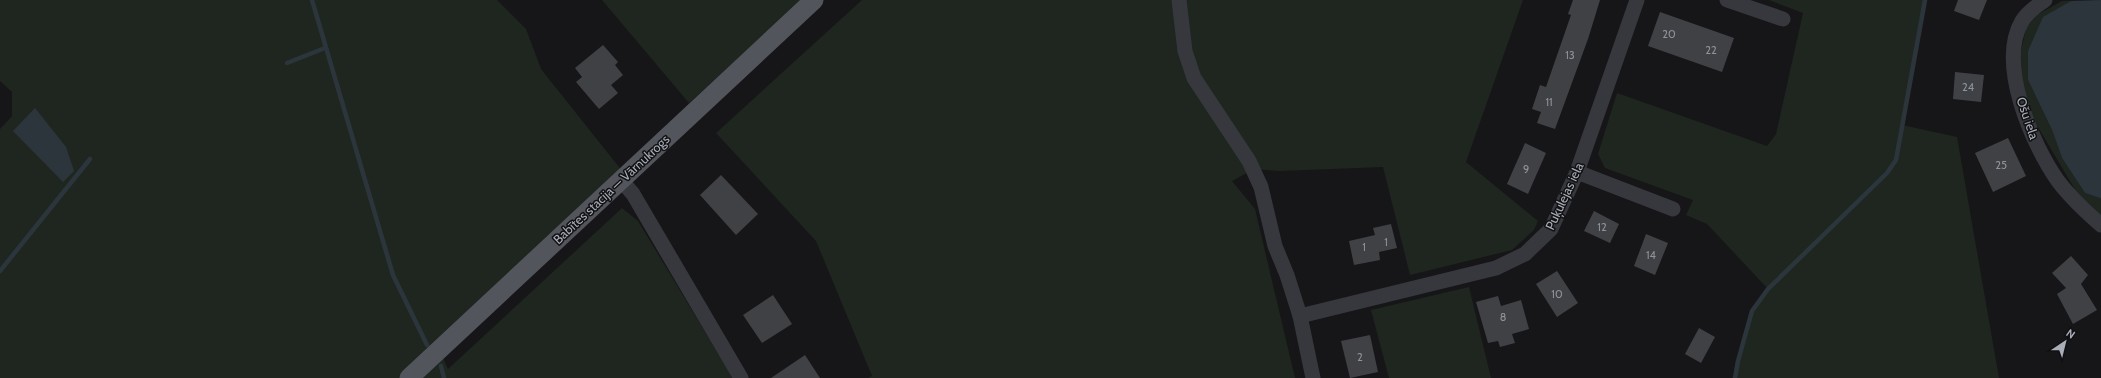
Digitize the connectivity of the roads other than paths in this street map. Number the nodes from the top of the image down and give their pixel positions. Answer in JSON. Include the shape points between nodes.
{"nodes":[{"id":1,"x":814,"y":0,"type":"edge"},
{"id":2,"x":1179,"y":0,"type":"edge"},
{"id":3,"x":1637,"y":0,"type":"edge"},
{"id":4,"x":1727,"y":0,"type":"edge"},
{"id":5,"x":2045,"y":0,"type":"edge"},
{"id":6,"x":1784,"y":19,"type":"dead end"},
{"id":7,"x":1577,"y":172,"type":"junction"},
{"id":8,"x":621,"y":180,"type":"junction"},
{"id":9,"x":1672,"y":209,"type":"dead end"},
{"id":10,"x":2101,"y":225,"type":"edge"},
{"id":11,"x":1300,"y":316,"type":"junction"},
{"id":12,"x":409,"y":378,"type":"edge"},
{"id":13,"x":741,"y":378,"type":"edge"},
{"id":14,"x":1313,"y":378,"type":"edge"}],
"edges":[{"from":1,"to":8,"type":"main road","name":"Babītes stacija — Vārnukrogs"},
{"from":2,"to":11,"type":"street","via":[[1185,51],[1194,78],[1249,161],[1261,187],[1275,246]]},
{"from":3,"to":7,"type":"street","name":"Puķulejas iela"},
{"from":4,"to":6,"type":"street"},
{"from":5,"to":10,"type":"street","name":"Ošu iela","via":[[2023,20],[2014,43],[2013,66],[2024,111],[2040,152],[2059,182]]},
{"from":7,"to":9,"type":"street"},
{"from":7,"to":11,"type":"street","name":"Puķulejas iela","via":[[1551,228],[1525,254],[1496,268]]},
{"from":8,"to":12,"type":"main road","name":"Babītes stacija — Vārnukrogs"},
{"from":8,"to":13,"type":"street","via":[[633,194]]},
{"from":11,"to":14,"type":"street"}]}
